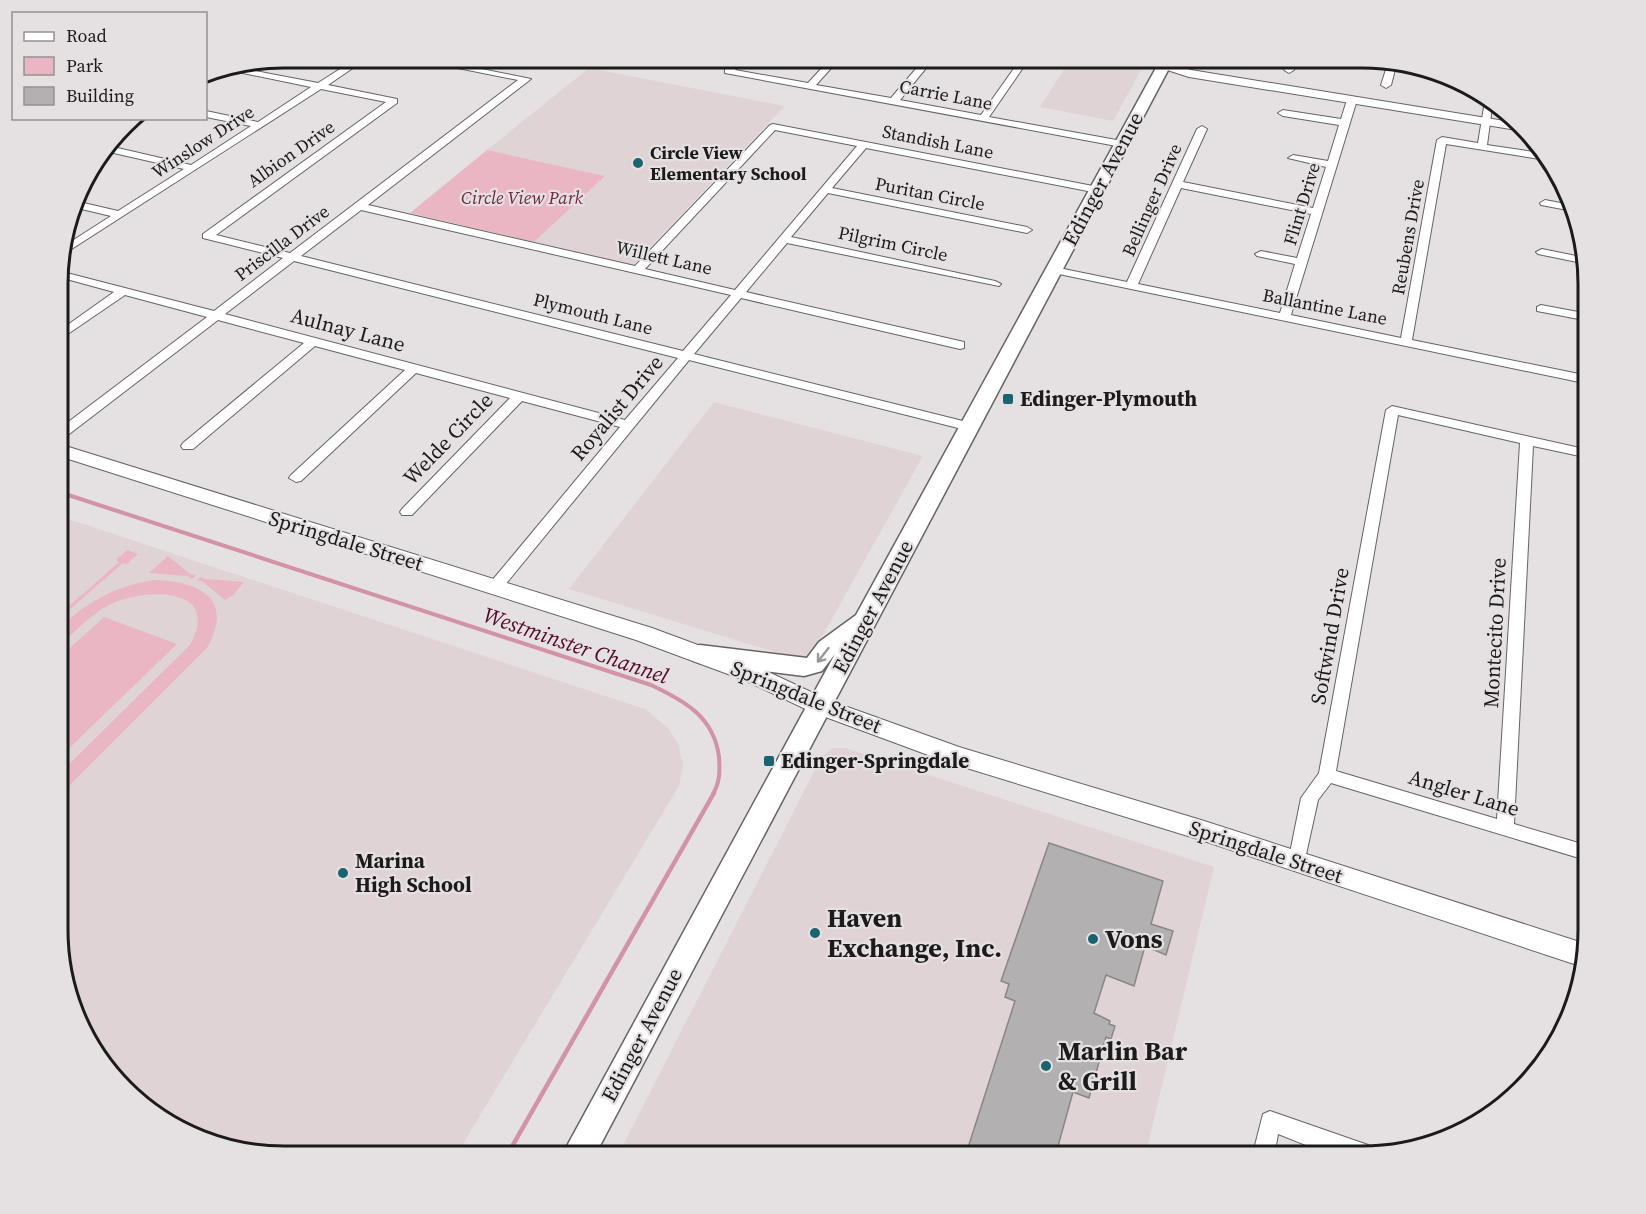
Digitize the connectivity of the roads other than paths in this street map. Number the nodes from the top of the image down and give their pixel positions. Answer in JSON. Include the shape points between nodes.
{"nodes":[{"id":1,"x":348,"y":68,"type":"edge"},
{"id":2,"x":466,"y":68,"type":"edge"},
{"id":3,"x":731,"y":68,"type":"edge"},
{"id":4,"x":827,"y":68,"type":"edge"},
{"id":5,"x":922,"y":68,"type":"edge"},
{"id":6,"x":1019,"y":68,"type":"edge"},
{"id":7,"x":1163,"y":68,"type":"edge"},
{"id":8,"x":1180,"y":68,"type":"edge"},
{"id":9,"x":1204,"y":68,"type":"edge"},
{"id":10,"x":1391,"y":69,"type":"edge"},
{"id":11,"x":244,"y":71,"type":"edge"},
{"id":12,"x":1386,"y":85,"type":"dead end"},
{"id":13,"x":320,"y":86,"type":"junction"},
{"id":14,"x":809,"y":87,"type":"junction"},
{"id":15,"x":1352,"y":100,"type":"junction"},
{"id":16,"x":893,"y":102,"type":"junction"},
{"id":17,"x":1488,"y":108,"type":"edge"},
{"id":18,"x":1283,"y":112,"type":"dead end"},
{"id":19,"x":207,"y":114,"type":"edge"},
{"id":20,"x":1487,"y":118,"type":"junction"},
{"id":21,"x":1501,"y":118,"type":"edge"},
{"id":22,"x":983,"y":119,"type":"junction"},
{"id":23,"x":1345,"y":123,"type":"junction"},
{"id":24,"x":259,"y":125,"type":"junction"},
{"id":25,"x":1509,"y":125,"type":"edge"},
{"id":26,"x":1203,"y":129,"type":"dead end"},
{"id":27,"x":1122,"y":144,"type":"junction"},
{"id":28,"x":863,"y":145,"type":"junction"},
{"id":29,"x":1482,"y":147,"type":"junction"},
{"id":30,"x":114,"y":150,"type":"edge"},
{"id":31,"x":1537,"y":157,"type":"edge"},
{"id":32,"x":1293,"y":158,"type":"dead end"},
{"id":33,"x":1332,"y":165,"type":"junction"},
{"id":34,"x":193,"y":168,"type":"junction"},
{"id":35,"x":1178,"y":184,"type":"junction"},
{"id":36,"x":826,"y":190,"type":"junction"},
{"id":37,"x":1098,"y":190,"type":"junction"},
{"id":38,"x":1545,"y":203,"type":"dead end"},
{"id":39,"x":82,"y":206,"type":"edge"},
{"id":40,"x":359,"y":206,"type":"junction"},
{"id":41,"x":1564,"y":207,"type":"edge"},
{"id":42,"x":1318,"y":212,"type":"junction"},
{"id":43,"x":120,"y":215,"type":"junction"},
{"id":44,"x":1027,"y":230,"type":"dead end"},
{"id":45,"x":207,"y":236,"type":"joint"},
{"id":46,"x":784,"y":239,"type":"junction"},
{"id":47,"x":71,"y":246,"type":"edge"},
{"id":48,"x":1542,"y":252,"type":"dead end"},
{"id":49,"x":1261,"y":254,"type":"dead end"},
{"id":50,"x":293,"y":257,"type":"junction"},
{"id":51,"x":1577,"y":259,"type":"edge"},
{"id":52,"x":1302,"y":262,"type":"junction"},
{"id":53,"x":638,"y":270,"type":"junction"},
{"id":54,"x":1054,"y":270,"type":"junction"},
{"id":55,"x":68,"y":276,"type":"edge"},
{"id":56,"x":995,"y":284,"type":"dead end"},
{"id":57,"x":1131,"y":286,"type":"junction"},
{"id":58,"x":123,"y":291,"type":"junction"},
{"id":59,"x":738,"y":293,"type":"junction"},
{"id":60,"x":1541,"y":309,"type":"dead end"},
{"id":61,"x":216,"y":315,"type":"junction"},
{"id":62,"x":1578,"y":316,"type":"edge"},
{"id":63,"x":1284,"y":319,"type":"junction"},
{"id":64,"x":68,"y":330,"type":"edge"},
{"id":65,"x":313,"y":341,"type":"junction"},
{"id":66,"x":1406,"y":341,"type":"junction"},
{"id":67,"x":960,"y":345,"type":"dead end"},
{"id":68,"x":687,"y":356,"type":"junction"},
{"id":69,"x":414,"y":368,"type":"junction"},
{"id":70,"x":1578,"y":378,"type":"edge"},
{"id":71,"x":519,"y":396,"type":"junction"},
{"id":72,"x":628,"y":424,"type":"junction"},
{"id":73,"x":970,"y":427,"type":"junction"},
{"id":74,"x":68,"y":428,"type":"edge"},
{"id":75,"x":1527,"y":440,"type":"junction"},
{"id":76,"x":188,"y":446,"type":"dead end"},
{"id":77,"x":1578,"y":452,"type":"edge"},
{"id":78,"x":68,"y":453,"type":"edge"},
{"id":79,"x":296,"y":478,"type":"dead end"},
{"id":80,"x":407,"y":512,"type":"dead end"},
{"id":81,"x":495,"y":587,"type":"junction"},
{"id":82,"x":868,"y":618,"type":"junction"},
{"id":83,"x":700,"y":654,"type":"junction"},
{"id":84,"x":820,"y":706,"type":"junction"},
{"id":85,"x":1327,"y":775,"type":"junction"},
{"id":86,"x":1505,"y":829,"type":"junction"},
{"id":87,"x":1578,"y":851,"type":"edge"},
{"id":88,"x":1297,"y":863,"type":"junction"},
{"id":89,"x":1577,"y":953,"type":"edge"},
{"id":90,"x":583,"y":1146,"type":"edge"},
{"id":91,"x":1265,"y":1146,"type":"edge"},
{"id":92,"x":1340,"y":1146,"type":"edge"}],
"edges":[{"from":1,"to":13,"type":"street","name":"Winslow Drive"},
{"from":2,"to":40,"type":"street","name":"Priscilla Drive","via":[[526,79]]},
{"from":3,"to":14,"type":"street","name":"Carrie Lane","via":[[728,71]]},
{"from":4,"to":14,"type":"street"},
{"from":5,"to":16,"type":"street"},
{"from":6,"to":22,"type":"street"},
{"from":7,"to":27,"type":"main road","name":"Edinger Avenue"},
{"from":8,"to":15,"type":"main road","via":[[1189,73]]},
{"from":9,"to":20,"type":"main road"},
{"from":10,"to":12,"type":"street"},
{"from":11,"to":13,"type":"street"},
{"from":13,"to":24,"type":"street","name":"Winslow Drive"},
{"from":13,"to":45,"type":"street","name":"Albion Drive","via":[[394,101]]},
{"from":14,"to":16,"type":"street","name":"Carrie Lane"},
{"from":15,"to":20,"type":"main road"},
{"from":15,"to":23,"type":"street","name":"Flint Drive"},
{"from":16,"to":22,"type":"street","name":"Carrie Lane"},
{"from":17,"to":20,"type":"street"},
{"from":18,"to":23,"type":"street"},
{"from":19,"to":24,"type":"street"},
{"from":20,"to":21,"type":"main road"},
{"from":20,"to":25,"type":"main road"},
{"from":20,"to":29,"type":"street"},
{"from":22,"to":27,"type":"street","name":"Carrie Lane"},
{"from":23,"to":33,"type":"street","name":"Flint Drive"},
{"from":24,"to":34,"type":"street","name":"Winslow Drive"},
{"from":26,"to":35,"type":"street","name":"Bellinger Drive"},
{"from":27,"to":37,"type":"main road","name":"Edinger Avenue"},
{"from":28,"to":36,"type":"street","name":"Royalist Drive"},
{"from":28,"to":37,"type":"street","name":"Standish Lane"},
{"from":28,"to":53,"type":"street","name":"Standish Lane","via":[[773,128]]},
{"from":29,"to":31,"type":"street"},
{"from":29,"to":66,"type":"street","name":"Reubens Drive","via":[[1442,140]]},
{"from":30,"to":34,"type":"street"},
{"from":32,"to":33,"type":"street"},
{"from":33,"to":42,"type":"street","name":"Flint Drive"},
{"from":34,"to":43,"type":"street","name":"Winslow Drive"},
{"from":35,"to":42,"type":"street"},
{"from":35,"to":57,"type":"street","name":"Bellinger Drive"},
{"from":36,"to":44,"type":"street","name":"Puritan Circle"},
{"from":36,"to":46,"type":"street","name":"Royalist Drive"},
{"from":37,"to":54,"type":"main road","name":"Edinger Avenue"},
{"from":38,"to":41,"type":"street"},
{"from":39,"to":43,"type":"street"},
{"from":40,"to":50,"type":"street","name":"Priscilla Drive"},
{"from":40,"to":53,"type":"street","name":"Willett Lane"},
{"from":42,"to":52,"type":"street","name":"Flint Drive"},
{"from":43,"to":47,"type":"street","name":"Winslow Drive"},
{"from":45,"to":50,"type":"street","name":"Plymouth Lane"},
{"from":46,"to":56,"type":"street","name":"Pilgrim Circle"},
{"from":46,"to":59,"type":"street","name":"Royalist Drive"},
{"from":48,"to":51,"type":"street"},
{"from":49,"to":52,"type":"street"},
{"from":50,"to":61,"type":"street","name":"Priscilla Drive"},
{"from":50,"to":68,"type":"street","name":"Plymouth Lane"},
{"from":52,"to":63,"type":"street","name":"Flint Drive"},
{"from":53,"to":59,"type":"street","name":"Willett Lane"},
{"from":54,"to":57,"type":"street","name":"Ballantine Lane"},
{"from":54,"to":73,"type":"main road","name":"Edinger Avenue"},
{"from":55,"to":58,"type":"street","name":"Aulnay Lane"},
{"from":57,"to":63,"type":"street","name":"Ballantine Lane"},
{"from":58,"to":61,"type":"street","name":"Aulnay Lane"},
{"from":58,"to":64,"type":"street"},
{"from":59,"to":67,"type":"street","name":"Willett Lane"},
{"from":59,"to":68,"type":"street","name":"Royalist Drive"},
{"from":60,"to":62,"type":"street"},
{"from":61,"to":65,"type":"street","name":"Aulnay Lane"},
{"from":61,"to":74,"type":"street","name":"Priscilla Drive"},
{"from":63,"to":66,"type":"street","name":"Ballantine Lane"},
{"from":65,"to":69,"type":"street","name":"Aulnay Lane"},
{"from":65,"to":76,"type":"street"},
{"from":66,"to":70,"type":"street","name":"Ballantine Lane"},
{"from":68,"to":72,"type":"street","name":"Royalist Drive"},
{"from":68,"to":73,"type":"street","name":"Plymouth Lane"},
{"from":69,"to":71,"type":"street","name":"Aulnay Lane"},
{"from":69,"to":79,"type":"street"},
{"from":71,"to":72,"type":"street","name":"Aulnay Lane"},
{"from":71,"to":80,"type":"street","name":"Welde Circle"},
{"from":72,"to":81,"type":"street","name":"Royalist Drive"},
{"from":73,"to":82,"type":"main road","name":"Edinger Avenue"},
{"from":75,"to":77,"type":"street"},
{"from":75,"to":85,"type":"street","name":"Softwind Drive","via":[[1392,410]]},
{"from":75,"to":86,"type":"street","name":"Montecito Drive"},
{"from":78,"to":81,"type":"main road","name":"Springdale Street"},
{"from":81,"to":83,"type":"main road","name":"Springdale Street"},
{"from":82,"to":83,"type":"main road","one_way":true,"via":[[827,648],[814,664],[804,667]]},
{"from":82,"to":84,"type":"main road","name":"Edinger Avenue"},
{"from":83,"to":84,"type":"main road","name":"Springdale Street"},
{"from":84,"to":88,"type":"main road","name":"Springdale Street","via":[[955,755]]},
{"from":84,"to":90,"type":"main road","name":"Edinger Avenue"},
{"from":85,"to":86,"type":"street","name":"Angler Lane"},
{"from":85,"to":88,"type":"street","name":"Softwind Drive","via":[[1310,798]]},
{"from":86,"to":87,"type":"street","name":"Angler Lane"},
{"from":88,"to":89,"type":"main road","name":"Springdale Street"},
{"from":91,"to":92,"type":"street","via":[[1270,1121]]}]}
